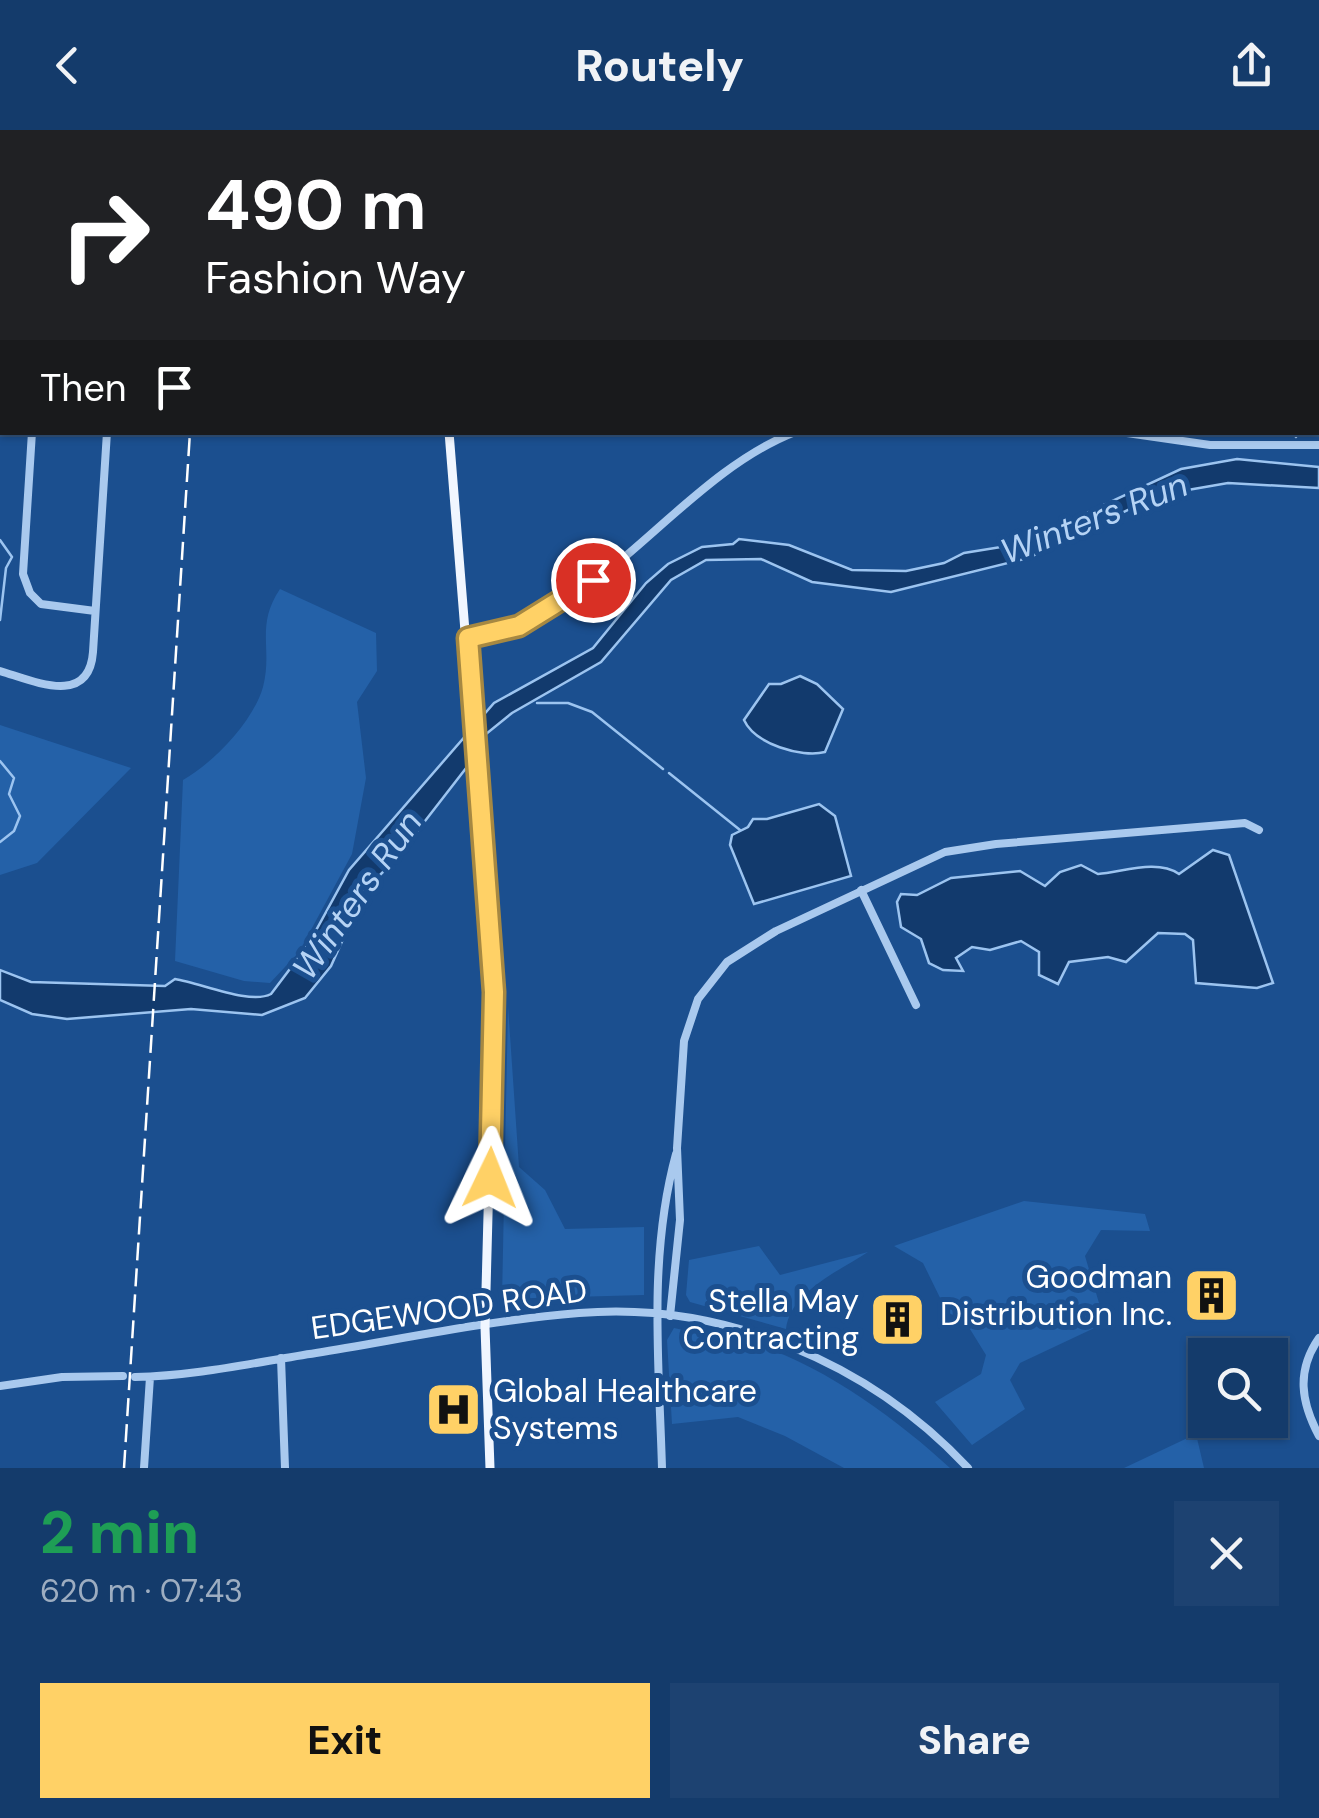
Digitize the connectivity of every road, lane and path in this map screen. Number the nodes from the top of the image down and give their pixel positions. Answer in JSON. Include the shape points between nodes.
{"nodes":[{"id":1,"x":32,"y":435,"type":"edge"},
{"id":2,"x":107,"y":435,"type":"edge"},
{"id":3,"x":449,"y":435,"type":"edge"},
{"id":4,"x":789,"y":435,"type":"edge"},
{"id":5,"x":1141,"y":435,"type":"edge"},
{"id":6,"x":1319,"y":445,"type":"edge"},
{"id":7,"x":95,"y":611,"type":"junction"},
{"id":8,"x":468,"y":638,"type":"junction"},
{"id":9,"x":0,"y":671,"type":"edge"},
{"id":10,"x":1259,"y":830,"type":"dead end"},
{"id":11,"x":862,"y":890,"type":"junction"},
{"id":12,"x":916,"y":1006,"type":"dead end"},
{"id":13,"x":677,"y":1148,"type":"junction"},
{"id":14,"x":655,"y":1315,"type":"junction"},
{"id":15,"x":670,"y":1316,"type":"junction"},
{"id":16,"x":486,"y":1327,"type":"junction"},
{"id":17,"x":1319,"y":1338,"type":"edge"},
{"id":18,"x":281,"y":1358,"type":"junction"},
{"id":19,"x":123,"y":1376,"type":"dead end"},
{"id":20,"x":150,"y":1376,"type":"junction"},
{"id":21,"x":135,"y":1377,"type":"dead end"},
{"id":22,"x":0,"y":1386,"type":"edge"},
{"id":23,"x":1319,"y":1436,"type":"edge"},
{"id":24,"x":144,"y":1468,"type":"edge"},
{"id":25,"x":285,"y":1468,"type":"edge"},
{"id":26,"x":490,"y":1468,"type":"edge"},
{"id":27,"x":662,"y":1468,"type":"edge"},
{"id":28,"x":968,"y":1468,"type":"edge"}],
"edges":[{"from":1,"to":7,"type":"street","via":[[24,581],[41,604]]},
{"from":2,"to":7,"type":"street"},
{"from":3,"to":8,"type":"main road"},
{"from":4,"to":8,"type":"street","via":[[724,470],[550,610],[510,630]]},
{"from":5,"to":6,"type":"street","via":[[1210,445]]},
{"from":7,"to":9,"type":"street","via":[[92,663],[78,684],[54,687]]},
{"from":8,"to":16,"type":"main road","via":[[494,992]]},
{"from":10,"to":11,"type":"street","via":[[1246,822],[968,848],[928,858]]},
{"from":11,"to":12,"type":"street"},
{"from":11,"to":13,"type":"street","via":[[747,948],[705,986],[684,1042]]},
{"from":13,"to":14,"type":"street"},
{"from":13,"to":15,"type":"street","via":[[680,1220]]},
{"from":14,"to":15,"type":"street","name":"EDGEWOOD ROAD"},
{"from":14,"to":16,"type":"street","name":"EDGEWOOD ROAD","via":[[580,1313]]},
{"from":14,"to":27,"type":"street"},
{"from":15,"to":28,"type":"street","name":"EDGEWOOD ROAD","via":[[813,1355],[907,1412]]},
{"from":16,"to":18,"type":"street","name":"EDGEWOOD ROAD"},
{"from":16,"to":26,"type":"main road"},
{"from":17,"to":23,"type":"street","via":[[1302,1386]]},
{"from":18,"to":20,"type":"street","name":"EDGEWOOD ROAD"},
{"from":18,"to":25,"type":"street"},
{"from":19,"to":22,"type":"street"},
{"from":20,"to":21,"type":"street","name":"EDGEWOOD ROAD"},
{"from":20,"to":24,"type":"street"}]}
